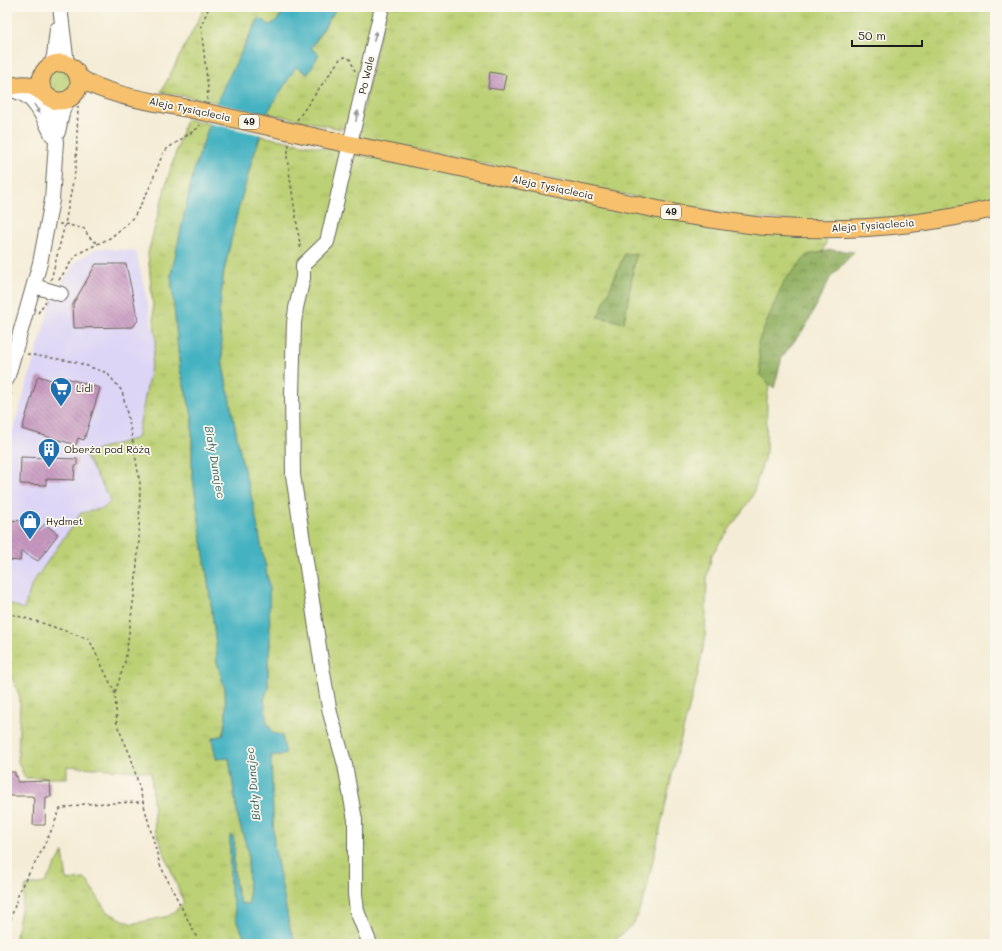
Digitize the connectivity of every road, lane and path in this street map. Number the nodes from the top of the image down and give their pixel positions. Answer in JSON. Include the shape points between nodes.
{"nodes":[{"id":1,"x":209,"y":7,"type":"edge"},
{"id":2,"x":382,"y":7,"type":"edge"},
{"id":3,"x":60,"y":9,"type":"edge"},
{"id":4,"x":54,"y":66,"type":"junction"},
{"id":5,"x":7,"y":77,"type":"edge"},
{"id":6,"x":7,"y":88,"type":"edge"},
{"id":7,"x":75,"y":92,"type":"junction"},
{"id":8,"x":48,"y":96,"type":"junction"},
{"id":9,"x":198,"y":107,"type":"junction"},
{"id":10,"x":201,"y":122,"type":"dead end"},
{"id":11,"x":56,"y":142,"type":"junction"},
{"id":12,"x":351,"y":144,"type":"junction"},
{"id":13,"x":995,"y":208,"type":"edge"},
{"id":14,"x":65,"y":224,"type":"junction"},
{"id":15,"x":48,"y":226,"type":"junction"},
{"id":16,"x":98,"y":244,"type":"junction"},
{"id":17,"x":34,"y":286,"type":"junction"},
{"id":18,"x":54,"y":291,"type":"junction"},
{"id":19,"x":38,"y":313,"type":"dead end"},
{"id":20,"x":15,"y":350,"type":"junction"},
{"id":21,"x":10,"y":383,"type":"edge"},
{"id":22,"x":7,"y":407,"type":"edge"},
{"id":23,"x":7,"y":613,"type":"edge"},
{"id":24,"x":115,"y":693,"type":"junction"},
{"id":25,"x":142,"y":802,"type":"junction"},
{"id":26,"x":7,"y":931,"type":"edge"},
{"id":27,"x":200,"y":944,"type":"edge"},
{"id":28,"x":370,"y":944,"type":"edge"}],
"edges":[{"from":1,"to":9,"type":"path","via":[[201,26],[208,89]]},
{"from":12,"to":2,"type":"street","name":"Po Wale","one_way":true},
{"from":3,"to":4,"type":"street"},
{"from":4,"to":5,"type":"main road","via":[[34,75]]},
{"from":4,"to":7,"type":"main road","number":"49","via":[[73,68]]},
{"from":4,"to":8,"type":"main road","via":[[41,79],[41,85]]},
{"from":6,"to":8,"type":"main road","number":"49","via":[[19,85],[34,86]]},
{"from":6,"to":11,"type":"street","one_way":true,"via":[[29,98]]},
{"from":7,"to":8,"type":"main road","number":"49","via":[[57,101]]},
{"from":7,"to":9,"type":"main road","name":"Aleja Tysiąclecia","number":"49","via":[[86,82],[116,93]]},
{"from":7,"to":11,"type":"street","via":[[64,109]]},
{"from":7,"to":14,"type":"path","via":[[76,166]]},
{"from":8,"to":11,"type":"street"},
{"from":9,"to":12,"type":"main road","name":"Aleja Tysiąclecia","number":"49","bridge":true},
{"from":10,"to":16,"type":"path","via":[[198,128],[163,153],[149,189],[135,215],[117,233]]},
{"from":11,"to":15,"type":"street"},
{"from":12,"to":13,"type":"main road","name":"Aleja Tysiąclecia","number":"49","via":[[679,214],[760,226],[868,228],[939,220]]},
{"from":12,"to":28,"type":"street","name":"Po Wale","via":[[327,242],[303,265],[294,323],[293,475],[330,712],[345,765],[355,820],[357,911]]},
{"from":14,"to":15,"type":"path"},
{"from":14,"to":16,"type":"path","via":[[84,229]]},
{"from":14,"to":18,"type":"path"},
{"from":15,"to":17,"type":"street"},
{"from":16,"to":18,"type":"path","via":[[79,253],[73,259]]},
{"from":17,"to":18,"type":"street"},
{"from":17,"to":20,"type":"street"},
{"from":18,"to":19,"type":"path"},
{"from":20,"to":21,"type":"street"},
{"from":20,"to":24,"type":"path","via":[[33,356],[76,362],[107,373],[122,391],[140,484],[139,531],[135,590],[125,662]]},
{"from":21,"to":22,"type":"path"},
{"from":23,"to":24,"type":"path","via":[[89,639]]},
{"from":24,"to":25,"type":"path","via":[[117,725],[131,757]]},
{"from":25,"to":26,"type":"path","via":[[84,804],[60,809],[38,858],[20,889]]},
{"from":25,"to":27,"type":"path","via":[[160,865]]}]}
